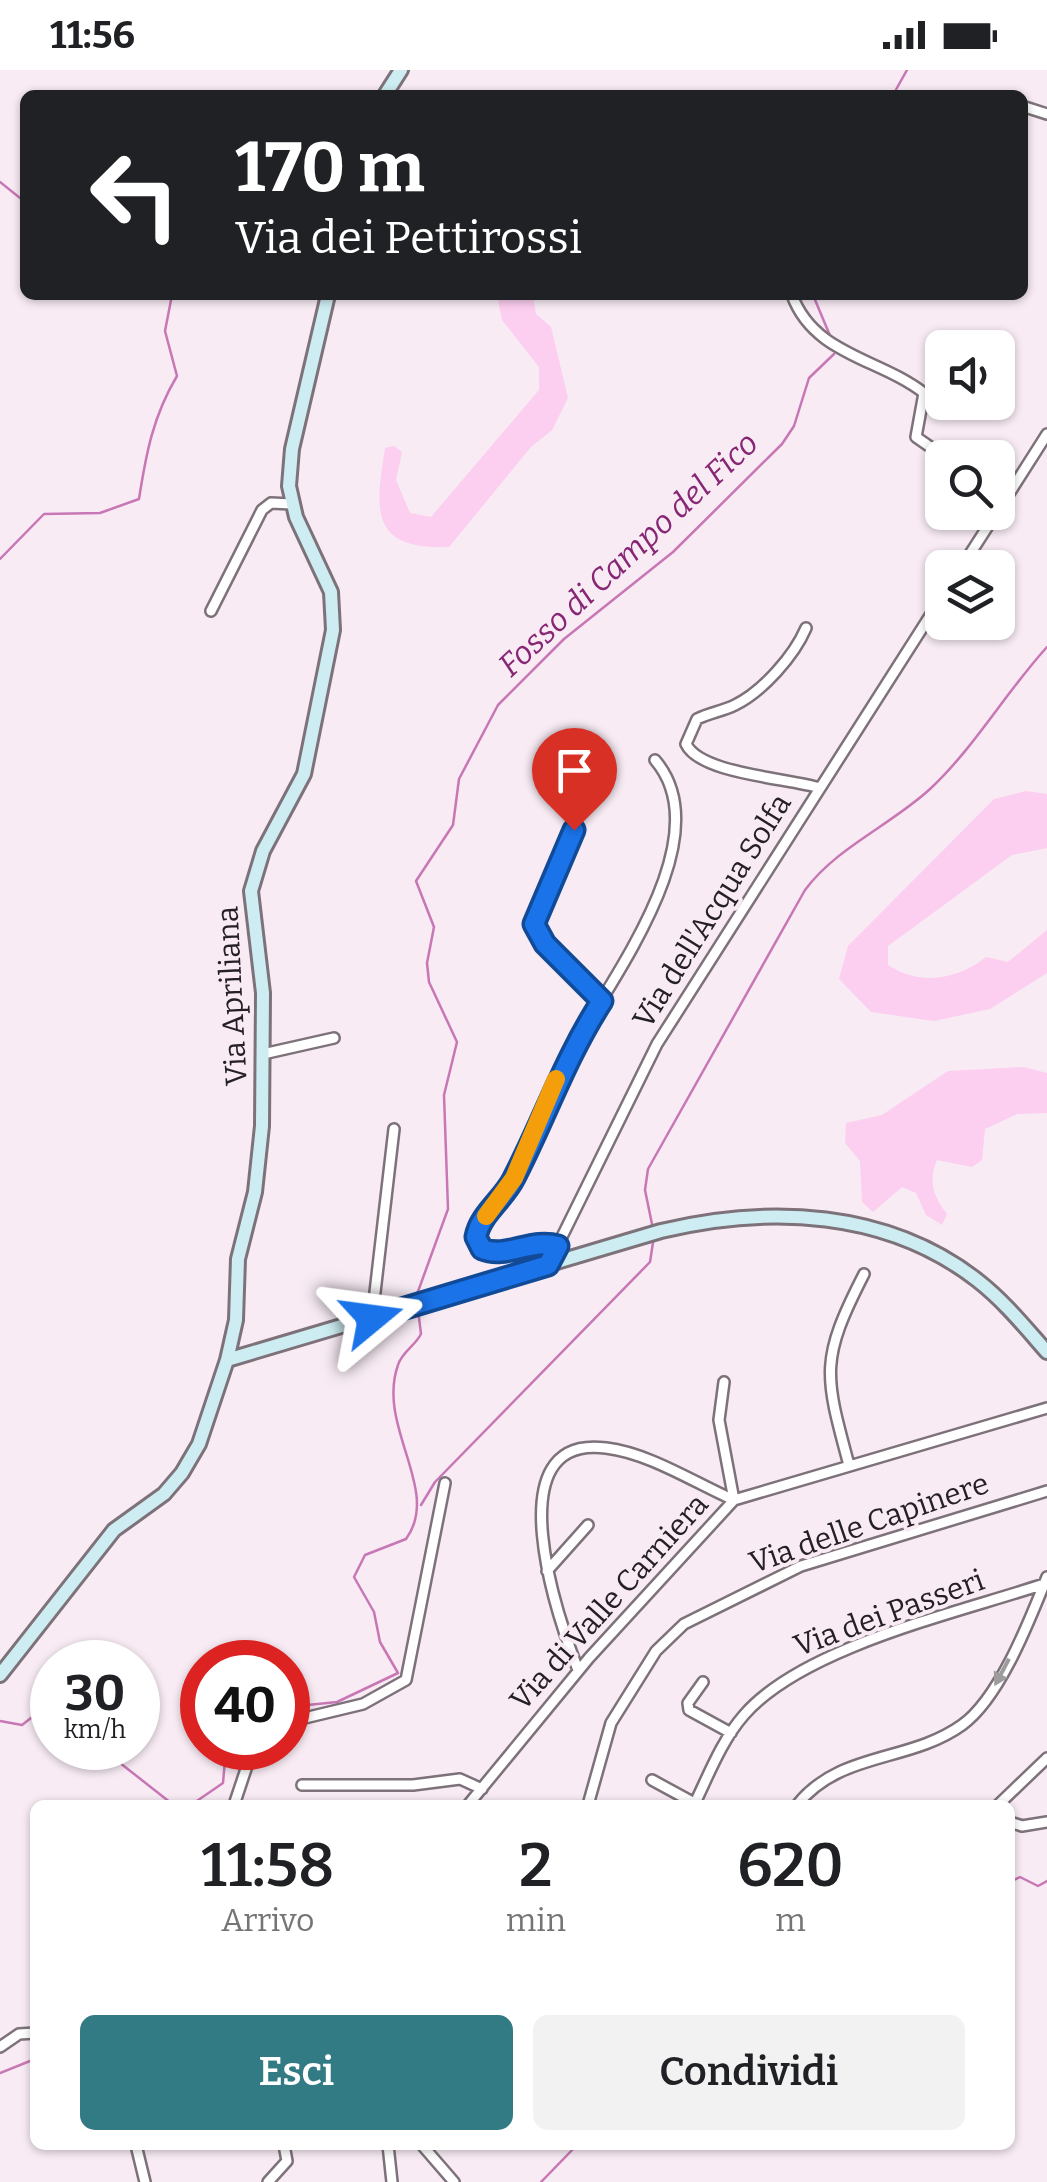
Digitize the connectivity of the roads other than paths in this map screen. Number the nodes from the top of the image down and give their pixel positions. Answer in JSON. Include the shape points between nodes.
{"nodes":[{"id":1,"x":327,"y":300,"type":"edge"},
{"id":2,"x":795,"y":300,"type":"edge"},
{"id":3,"x":1047,"y":434,"type":"edge"},
{"id":4,"x":925,"y":441,"type":"edge"},
{"id":5,"x":1015,"y":477,"type":"edge"},
{"id":6,"x":292,"y":504,"type":"junction"},
{"id":7,"x":211,"y":611,"type":"dead end"},
{"id":8,"x":925,"y":624,"type":"edge"},
{"id":9,"x":806,"y":628,"type":"dead end"},
{"id":10,"x":655,"y":760,"type":"dead end"},
{"id":11,"x":578,"y":766,"type":"dead end"},
{"id":12,"x":820,"y":788,"type":"junction"},
{"id":13,"x":602,"y":1001,"type":"junction"},
{"id":14,"x":334,"y":1038,"type":"dead end"},
{"id":15,"x":263,"y":1054,"type":"junction"},
{"id":16,"x":394,"y":1129,"type":"dead end"},
{"id":17,"x":558,"y":1246,"type":"junction"},
{"id":18,"x":548,"y":1265,"type":"junction"},
{"id":19,"x":864,"y":1274,"type":"dead end"},
{"id":20,"x":372,"y":1318,"type":"junction"},
{"id":21,"x":1047,"y":1352,"type":"edge"},
{"id":22,"x":227,"y":1360,"type":"junction"},
{"id":23,"x":724,"y":1382,"type":"dead end"},
{"id":24,"x":1047,"y":1408,"type":"edge"},
{"id":25,"x":848,"y":1465,"type":"junction"},
{"id":26,"x":445,"y":1482,"type":"dead end"},
{"id":27,"x":1047,"y":1490,"type":"edge"},
{"id":28,"x":734,"y":1500,"type":"junction"},
{"id":29,"x":588,"y":1525,"type":"dead end"},
{"id":30,"x":548,"y":1571,"type":"junction"},
{"id":31,"x":1046,"y":1580,"type":"edge"},
{"id":32,"x":578,"y":1670,"type":"junction"},
{"id":33,"x":0,"y":1675,"type":"edge"},
{"id":34,"x":703,"y":1682,"type":"dead end"},
{"id":35,"x":310,"y":1717,"type":"edge"},
{"id":36,"x":731,"y":1733,"type":"junction"},
{"id":37,"x":1047,"y":1758,"type":"edge"},
{"id":38,"x":246,"y":1770,"type":"edge"},
{"id":39,"x":652,"y":1780,"type":"dead end"},
{"id":40,"x":302,"y":1786,"type":"dead end"},
{"id":41,"x":482,"y":1788,"type":"junction"},
{"id":42,"x":236,"y":1800,"type":"edge"},
{"id":43,"x":472,"y":1800,"type":"edge"},
{"id":44,"x":589,"y":1800,"type":"edge"},
{"id":45,"x":690,"y":1800,"type":"edge"},
{"id":46,"x":699,"y":1800,"type":"edge"},
{"id":47,"x":802,"y":1800,"type":"edge"},
{"id":48,"x":1003,"y":1800,"type":"edge"},
{"id":49,"x":1047,"y":1822,"type":"edge"},
{"id":50,"x":1015,"y":1824,"type":"edge"},
{"id":51,"x":30,"y":2033,"type":"edge"},
{"id":52,"x":0,"y":2047,"type":"edge"},
{"id":53,"x":137,"y":2150,"type":"edge"},
{"id":54,"x":285,"y":2150,"type":"edge"},
{"id":55,"x":389,"y":2150,"type":"edge"},
{"id":56,"x":426,"y":2150,"type":"edge"},
{"id":57,"x":144,"y":2182,"type":"edge"},
{"id":58,"x":268,"y":2182,"type":"edge"},
{"id":59,"x":392,"y":2182,"type":"edge"},
{"id":60,"x":454,"y":2182,"type":"edge"}],
"edges":[{"from":1,"to":6,"type":"street","name":"Via Apriliana","via":[[292,449]]},
{"from":2,"to":4,"type":"street","via":[[814,331],[924,393],[915,433]]},
{"from":3,"to":5,"type":"street"},
{"from":6,"to":7,"type":"street","via":[[262,510]]},
{"from":6,"to":15,"type":"street","name":"Via Apriliana","via":[[327,580],[333,622],[309,759],[252,886]]},
{"from":8,"to":12,"type":"street","name":"Via dell'Acqua Solfa"},
{"from":9,"to":12,"type":"street","via":[[758,689],[697,719],[686,744],[694,756],[715,765]]},
{"from":10,"to":13,"type":"street","via":[[674,790],[666,866],[648,924]]},
{"from":11,"to":13,"type":"street","via":[[574,830],[534,920],[545,944]]},
{"from":12,"to":17,"type":"street","name":"Via dell'Acqua Solfa","via":[[657,1044]]},
{"from":13,"to":17,"type":"street","via":[[561,1070],[514,1178],[476,1234],[479,1246],[494,1252]]},
{"from":14,"to":15,"type":"street"},
{"from":15,"to":22,"type":"street","name":"Via Apriliana","via":[[260,1164],[238,1258]]},
{"from":16,"to":20,"type":"street"},
{"from":17,"to":18,"type":"street","name":"Via dell'Acqua Solfa"},
{"from":18,"to":20,"type":"street"},
{"from":18,"to":21,"type":"street","via":[[662,1231],[758,1218],[841,1218],[972,1276]]},
{"from":19,"to":25,"type":"street","via":[[835,1334],[828,1366]]},
{"from":20,"to":22,"type":"street"},
{"from":22,"to":33,"type":"street","name":"Via Apriliana","via":[[203,1434],[182,1473],[116,1527]]},
{"from":23,"to":28,"type":"street","via":[[718,1415]]},
{"from":24,"to":25,"type":"street","name":"Via di Valle Carniera"},
{"from":25,"to":28,"type":"street","name":"Via di Valle Carniera"},
{"from":26,"to":35,"type":"street","via":[[406,1680],[363,1704]]},
{"from":27,"to":44,"type":"street","name":"Via delle Capinere","via":[[801,1566],[684,1624],[656,1651],[611,1723]]},
{"from":28,"to":30,"type":"street","via":[[620,1451],[579,1450],[558,1464],[548,1482],[538,1527]]},
{"from":28,"to":32,"type":"street","name":"Via di Valle Carniera"},
{"from":29,"to":30,"type":"street"},
{"from":30,"to":32,"type":"street"},
{"from":31,"to":36,"type":"street","name":"Via dei Passeri","via":[[810,1664],[764,1695]]},
{"from":31,"to":47,"type":"street","one_way":true,"via":[[1001,1675],[968,1720],[930,1742],[829,1774]]},
{"from":32,"to":41,"type":"street","name":"Via di Valle Carniera"},
{"from":34,"to":36,"type":"street","via":[[688,1709]]},
{"from":36,"to":46,"type":"street","name":"Via dei Passeri"},
{"from":37,"to":48,"type":"street"},
{"from":38,"to":42,"type":"street"},
{"from":39,"to":45,"type":"street","name":"Via dei Passeri"},
{"from":40,"to":41,"type":"street","via":[[463,1780]]},
{"from":41,"to":43,"type":"street","name":"Via di Valle Carniera"},
{"from":49,"to":50,"type":"street"},
{"from":51,"to":52,"type":"street"},
{"from":53,"to":57,"type":"street"},
{"from":54,"to":58,"type":"street","via":[[288,2161]]},
{"from":55,"to":59,"type":"street"},
{"from":56,"to":60,"type":"street"}]}
